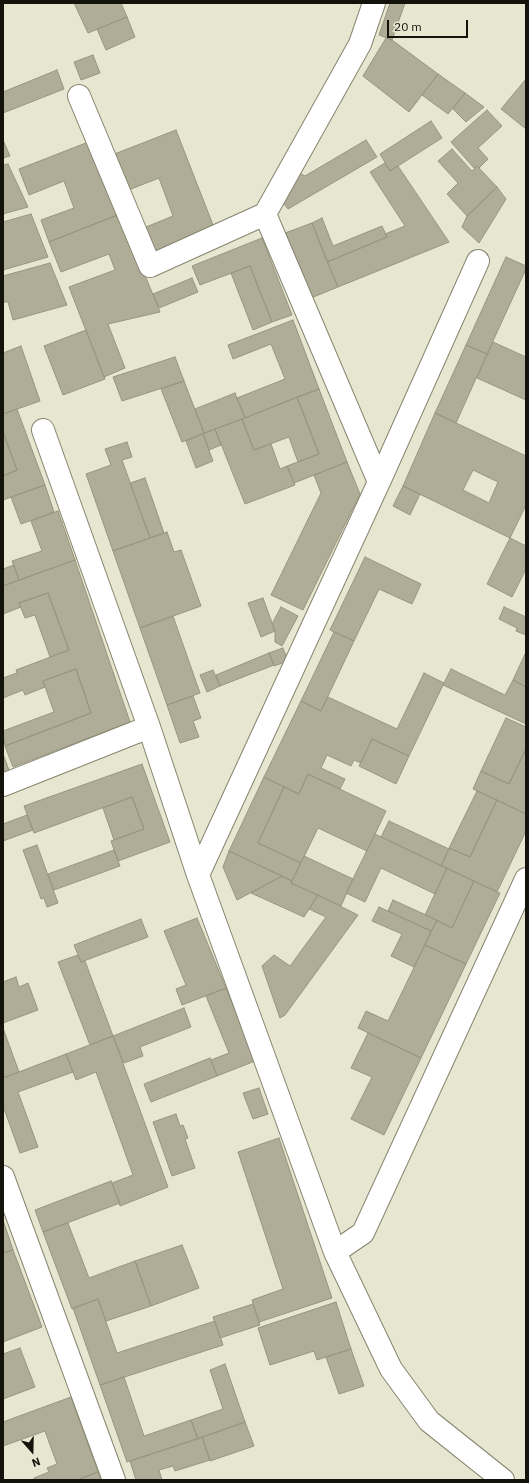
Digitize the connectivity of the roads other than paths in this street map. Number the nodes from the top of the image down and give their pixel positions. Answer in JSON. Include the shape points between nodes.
{"nodes":[{"id":1,"x":374,"y":3,"type":"edge"},
{"id":2,"x":79,"y":96,"type":"dead end"},
{"id":3,"x":264,"y":214,"type":"junction"},
{"id":4,"x":478,"y":261,"type":"dead end"},
{"id":5,"x":43,"y":430,"type":"dead end"},
{"id":6,"x":379,"y":482,"type":"junction"},
{"id":7,"x":149,"y":727,"type":"junction"},
{"id":8,"x":3,"y":785,"type":"edge"},
{"id":9,"x":198,"y":875,"type":"junction"},
{"id":10,"x":526,"y":879,"type":"edge"},
{"id":11,"x":3,"y":1178,"type":"edge"},
{"id":12,"x":335,"y":1252,"type":"junction"},
{"id":13,"x":114,"y":1480,"type":"edge"},
{"id":14,"x":503,"y":1480,"type":"edge"}],
"edges":[{"from":1,"to":3,"type":"lane","via":[[360,44]]},
{"from":2,"to":3,"type":"lane","via":[[150,266]]},
{"from":3,"to":6,"type":"lane"},
{"from":4,"to":6,"type":"lane"},
{"from":5,"to":7,"type":"lane"},
{"from":6,"to":9,"type":"lane"},
{"from":7,"to":8,"type":"lane"},
{"from":7,"to":9,"type":"lane"},
{"from":9,"to":12,"type":"lane"},
{"from":10,"to":12,"type":"lane","via":[[363,1233]]},
{"from":11,"to":13,"type":"lane"},
{"from":12,"to":14,"type":"lane","via":[[391,1369],[429,1421]]}]}
